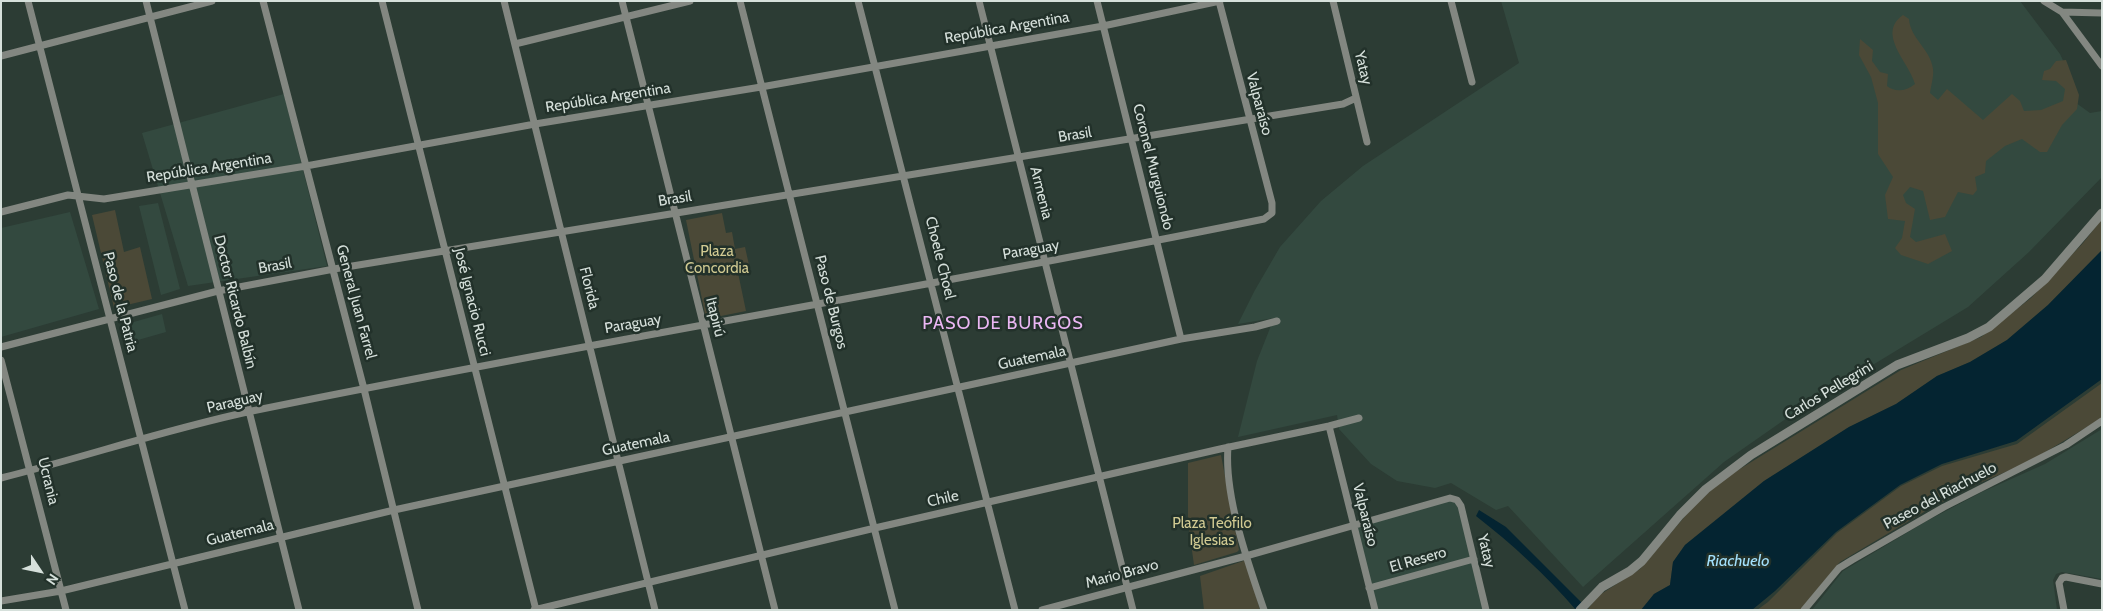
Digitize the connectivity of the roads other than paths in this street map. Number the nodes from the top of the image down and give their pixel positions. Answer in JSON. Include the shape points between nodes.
{"nodes":[{"id":1,"x":28,"y":1,"type":"edge"},
{"id":2,"x":146,"y":1,"type":"edge"},
{"id":3,"x":212,"y":1,"type":"edge"},
{"id":4,"x":264,"y":1,"type":"edge"},
{"id":5,"x":382,"y":1,"type":"edge"},
{"id":6,"x":504,"y":1,"type":"edge"},
{"id":7,"x":622,"y":1,"type":"edge"},
{"id":8,"x":690,"y":1,"type":"edge"},
{"id":9,"x":740,"y":1,"type":"edge"},
{"id":10,"x":858,"y":1,"type":"edge"},
{"id":11,"x":979,"y":1,"type":"edge"},
{"id":12,"x":1097,"y":1,"type":"edge"},
{"id":13,"x":1219,"y":1,"type":"edge"},
{"id":14,"x":1333,"y":1,"type":"edge"},
{"id":15,"x":1451,"y":1,"type":"edge"},
{"id":16,"x":2044,"y":1,"type":"edge"},
{"id":17,"x":2062,"y":12,"type":"junction"},
{"id":18,"x":2102,"y":13,"type":"edge"},
{"id":19,"x":150,"y":17,"type":"junction"},
{"id":20,"x":626,"y":18,"type":"junction"},
{"id":21,"x":1103,"y":26,"type":"junction"},
{"id":22,"x":515,"y":44,"type":"junction"},
{"id":23,"x":990,"y":45,"type":"junction"},
{"id":24,"x":39,"y":46,"type":"junction"},
{"id":25,"x":1,"y":56,"type":"edge"},
{"id":26,"x":875,"y":66,"type":"junction"},
{"id":27,"x":2102,"y":66,"type":"edge"},
{"id":28,"x":1472,"y":82,"type":"dead end"},
{"id":29,"x":761,"y":87,"type":"junction"},
{"id":30,"x":1356,"y":98,"type":"junction"},
{"id":31,"x":648,"y":106,"type":"junction"},
{"id":32,"x":1249,"y":120,"type":"junction"},
{"id":33,"x":535,"y":124,"type":"junction"},
{"id":34,"x":1133,"y":139,"type":"junction"},
{"id":35,"x":1367,"y":142,"type":"dead end"},
{"id":36,"x":418,"y":145,"type":"junction"},
{"id":37,"x":1018,"y":158,"type":"junction"},
{"id":38,"x":306,"y":166,"type":"junction"},
{"id":39,"x":905,"y":177,"type":"junction"},
{"id":40,"x":192,"y":184,"type":"junction"},
{"id":41,"x":789,"y":194,"type":"junction"},
{"id":42,"x":79,"y":195,"type":"junction"},
{"id":43,"x":1,"y":212,"type":"edge"},
{"id":44,"x":675,"y":212,"type":"junction"},
{"id":45,"x":1272,"y":213,"type":"joint"},
{"id":46,"x":2102,"y":213,"type":"edge"},
{"id":47,"x":560,"y":230,"type":"junction"},
{"id":48,"x":1158,"y":241,"type":"junction"},
{"id":49,"x":444,"y":250,"type":"junction"},
{"id":50,"x":1044,"y":261,"type":"junction"},
{"id":51,"x":334,"y":269,"type":"junction"},
{"id":52,"x":932,"y":282,"type":"junction"},
{"id":53,"x":218,"y":290,"type":"junction"},
{"id":54,"x":818,"y":305,"type":"junction"},
{"id":55,"x":110,"y":318,"type":"junction"},
{"id":56,"x":1277,"y":321,"type":"dead end"},
{"id":57,"x":703,"y":326,"type":"junction"},
{"id":58,"x":1182,"y":339,"type":"junction"},
{"id":59,"x":590,"y":345,"type":"junction"},
{"id":60,"x":1,"y":347,"type":"edge"},
{"id":61,"x":1,"y":360,"type":"edge"},
{"id":62,"x":1070,"y":364,"type":"junction"},
{"id":63,"x":475,"y":368,"type":"junction"},
{"id":64,"x":959,"y":387,"type":"junction"},
{"id":65,"x":364,"y":389,"type":"junction"},
{"id":66,"x":248,"y":412,"type":"junction"},
{"id":67,"x":846,"y":413,"type":"junction"},
{"id":68,"x":1358,"y":418,"type":"dead end"},
{"id":69,"x":2102,"y":422,"type":"edge"},
{"id":70,"x":1329,"y":426,"type":"junction"},
{"id":71,"x":731,"y":437,"type":"junction"},
{"id":72,"x":141,"y":438,"type":"junction"},
{"id":73,"x":1228,"y":447,"type":"junction"},
{"id":74,"x":618,"y":461,"type":"junction"},
{"id":75,"x":31,"y":470,"type":"junction"},
{"id":76,"x":1,"y":478,"type":"edge"},
{"id":77,"x":1100,"y":478,"type":"junction"},
{"id":78,"x":505,"y":487,"type":"junction"},
{"id":79,"x":1457,"y":500,"type":"joint"},
{"id":80,"x":988,"y":503,"type":"junction"},
{"id":81,"x":394,"y":510,"type":"junction"},
{"id":82,"x":1353,"y":527,"type":"junction"},
{"id":83,"x":875,"y":528,"type":"junction"},
{"id":84,"x":281,"y":536,"type":"junction"},
{"id":85,"x":761,"y":556,"type":"junction"},
{"id":86,"x":1246,"y":556,"type":"junction"},
{"id":87,"x":1474,"y":559,"type":"junction"},
{"id":88,"x":173,"y":564,"type":"junction"},
{"id":89,"x":648,"y":582,"type":"junction"},
{"id":90,"x":2102,"y":584,"type":"edge"},
{"id":91,"x":1127,"y":587,"type":"junction"},
{"id":92,"x":1369,"y":588,"type":"junction"},
{"id":93,"x":61,"y":591,"type":"junction"},
{"id":94,"x":1,"y":601,"type":"edge"},
{"id":95,"x":66,"y":610,"type":"edge"},
{"id":96,"x":185,"y":610,"type":"edge"},
{"id":97,"x":299,"y":610,"type":"edge"},
{"id":98,"x":418,"y":610,"type":"edge"},
{"id":99,"x":535,"y":610,"type":"edge"},
{"id":100,"x":655,"y":610,"type":"edge"},
{"id":101,"x":775,"y":610,"type":"edge"},
{"id":102,"x":895,"y":610,"type":"edge"},
{"id":103,"x":1015,"y":610,"type":"edge"},
{"id":104,"x":1042,"y":610,"type":"edge"},
{"id":105,"x":1133,"y":610,"type":"edge"},
{"id":106,"x":1264,"y":610,"type":"edge"},
{"id":107,"x":1375,"y":610,"type":"edge"},
{"id":108,"x":1486,"y":610,"type":"edge"},
{"id":109,"x":1580,"y":610,"type":"edge"},
{"id":110,"x":1804,"y":610,"type":"edge"},
{"id":111,"x":2064,"y":610,"type":"edge"}],
"edges":[{"from":1,"to":24,"type":"street","name":"Paso de la Patria"},
{"from":2,"to":19,"type":"street","name":"Doctor Ricardo Balbín"},
{"from":3,"to":19,"type":"street"},
{"from":4,"to":38,"type":"street","name":"General Juan Farrel"},
{"from":5,"to":36,"type":"street","name":"José Ignacio Rucci"},
{"from":6,"to":22,"type":"street","name":"Florida"},
{"from":7,"to":20,"type":"street","name":"Itapirú"},
{"from":8,"to":20,"type":"street"},
{"from":9,"to":29,"type":"street","name":"Paso de Burgos"},
{"from":10,"to":26,"type":"street","name":"Choele Choel"},
{"from":11,"to":23,"type":"street","name":"Armenia"},
{"from":12,"to":21,"type":"street","name":"Coronel Murguiondo"},
{"from":13,"to":21,"type":"street","name":"República Argentina"},
{"from":13,"to":32,"type":"street","name":"Valparaíso"},
{"from":14,"to":30,"type":"street","name":"Yatay"},
{"from":15,"to":28,"type":"street"},
{"from":16,"to":17,"type":"street"},
{"from":17,"to":18,"type":"street"},
{"from":17,"to":27,"type":"street"},
{"from":19,"to":24,"type":"street"},
{"from":19,"to":40,"type":"street","name":"Doctor Ricardo Balbín"},
{"from":20,"to":22,"type":"street"},
{"from":20,"to":31,"type":"street","name":"Itapirú"},
{"from":21,"to":23,"type":"street","name":"República Argentina"},
{"from":21,"to":34,"type":"street","name":"Coronel Murguiondo"},
{"from":22,"to":33,"type":"street","name":"Florida"},
{"from":23,"to":26,"type":"street","name":"República Argentina"},
{"from":23,"to":37,"type":"street","name":"Armenia"},
{"from":24,"to":25,"type":"street"},
{"from":24,"to":42,"type":"street","name":"Paso de la Patria"},
{"from":26,"to":29,"type":"street","name":"República Argentina"},
{"from":26,"to":39,"type":"street","name":"Choele Choel"},
{"from":29,"to":31,"type":"street","name":"República Argentina"},
{"from":29,"to":41,"type":"street","name":"Paso de Burgos"},
{"from":30,"to":32,"type":"street","name":"Brasil","via":[[1343,104]]},
{"from":30,"to":35,"type":"street","name":"Yatay"},
{"from":31,"to":33,"type":"street","name":"República Argentina"},
{"from":31,"to":44,"type":"street","name":"Itapirú"},
{"from":32,"to":34,"type":"street","name":"Brasil"},
{"from":32,"to":45,"type":"street","name":"Valparaíso"},
{"from":33,"to":36,"type":"street","name":"República Argentina"},
{"from":33,"to":47,"type":"street","name":"Florida"},
{"from":34,"to":37,"type":"street","name":"Brasil"},
{"from":34,"to":48,"type":"street","name":"Coronel Murguiondo"},
{"from":36,"to":38,"type":"street","name":"República Argentina"},
{"from":36,"to":49,"type":"street","name":"José Ignacio Rucci"},
{"from":37,"to":39,"type":"street","name":"Brasil"},
{"from":37,"to":50,"type":"street","name":"Armenia"},
{"from":38,"to":40,"type":"street","name":"República Argentina"},
{"from":38,"to":51,"type":"street","name":"General Juan Farrel"},
{"from":39,"to":41,"type":"street","name":"Brasil"},
{"from":39,"to":52,"type":"street","name":"Choele Choel"},
{"from":40,"to":42,"type":"street","name":"República Argentina","via":[[104,199]]},
{"from":40,"to":53,"type":"street","name":"Doctor Ricardo Balbín"},
{"from":41,"to":44,"type":"street","name":"Brasil"},
{"from":41,"to":54,"type":"street","name":"Paso de Burgos"},
{"from":42,"to":43,"type":"street","name":"República Argentina","via":[[61,196]]},
{"from":42,"to":55,"type":"street","name":"Paso de la Patria"},
{"from":44,"to":47,"type":"street","name":"Brasil"},
{"from":44,"to":57,"type":"street","name":"Itapirú"},
{"from":45,"to":48,"type":"street","name":"Paraguay","via":[[1264,220]]},
{"from":46,"to":109,"type":"street","name":"Carlos Pellegrini","via":[[2045,279],[1989,327],[1897,365],[1751,455],[1698,496],[1636,566],[1595,594]]},
{"from":47,"to":49,"type":"street","name":"Brasil"},
{"from":47,"to":59,"type":"street","name":"Florida"},
{"from":48,"to":50,"type":"street","name":"Paraguay"},
{"from":48,"to":58,"type":"street","name":"Coronel Murguiondo"},
{"from":49,"to":51,"type":"street","name":"Brasil"},
{"from":49,"to":63,"type":"street","name":"José Ignacio Rucci"},
{"from":50,"to":52,"type":"street","name":"Paraguay"},
{"from":50,"to":62,"type":"street","name":"Armenia"},
{"from":51,"to":53,"type":"street","name":"Brasil"},
{"from":51,"to":65,"type":"street","name":"General Juan Farrel"},
{"from":52,"to":54,"type":"street","name":"Paraguay"},
{"from":52,"to":64,"type":"street","name":"Choele Choel"},
{"from":53,"to":55,"type":"street","name":"Brasil"},
{"from":53,"to":66,"type":"street","name":"Doctor Ricardo Balbín"},
{"from":54,"to":57,"type":"street","name":"Paraguay"},
{"from":54,"to":67,"type":"street","name":"Paso de Burgos"},
{"from":55,"to":60,"type":"street","name":"Brasil"},
{"from":55,"to":72,"type":"street","name":"Paso de la Patria"},
{"from":56,"to":58,"type":"street","name":"Guatemala"},
{"from":57,"to":59,"type":"street","name":"Paraguay"},
{"from":57,"to":71,"type":"street","name":"Itapirú"},
{"from":58,"to":62,"type":"street","name":"Guatemala"},
{"from":59,"to":63,"type":"street","name":"Paraguay"},
{"from":59,"to":74,"type":"street","name":"Florida"},
{"from":61,"to":75,"type":"street","name":"Ucrania"},
{"from":62,"to":64,"type":"street","name":"Guatemala"},
{"from":62,"to":77,"type":"street","name":"Armenia"},
{"from":63,"to":65,"type":"street","name":"Paraguay"},
{"from":63,"to":78,"type":"street","name":"José Ignacio Rucci"},
{"from":64,"to":67,"type":"street","name":"Guatemala"},
{"from":64,"to":80,"type":"street","name":"Choele Choel"},
{"from":65,"to":66,"type":"street","name":"Paraguay"},
{"from":65,"to":81,"type":"street","name":"General Juan Farrel"},
{"from":66,"to":72,"type":"street","name":"Paraguay"},
{"from":66,"to":84,"type":"street","name":"Doctor Ricardo Balbín"},
{"from":67,"to":71,"type":"street","name":"Guatemala"},
{"from":67,"to":83,"type":"street","name":"Paso de Burgos"},
{"from":68,"to":70,"type":"street","name":"Chile"},
{"from":69,"to":110,"type":"street","name":"Paseo del Riachuelo","via":[[2066,445],[1944,507],[1839,568]]},
{"from":70,"to":73,"type":"street","name":"Chile"},
{"from":70,"to":82,"type":"street","name":"Valparaíso"},
{"from":71,"to":74,"type":"street","name":"Guatemala"},
{"from":71,"to":85,"type":"street","name":"Itapirú"},
{"from":72,"to":75,"type":"street","name":"Paraguay"},
{"from":72,"to":88,"type":"street","name":"Paso de la Patria"},
{"from":73,"to":77,"type":"street","name":"Chile"},
{"from":73,"to":86,"type":"street","via":[[1231,492]]},
{"from":74,"to":78,"type":"street","name":"Guatemala"},
{"from":74,"to":89,"type":"street","name":"Florida"},
{"from":75,"to":76,"type":"street","name":"Paraguay"},
{"from":75,"to":93,"type":"street","name":"Ucrania"},
{"from":77,"to":80,"type":"street","name":"Chile"},
{"from":77,"to":91,"type":"street","name":"Armenia"},
{"from":78,"to":81,"type":"street","name":"Guatemala"},
{"from":78,"to":99,"type":"street","name":"José Ignacio Rucci"},
{"from":79,"to":82,"type":"street","name":"Mario Bravo","via":[[1450,498]]},
{"from":79,"to":87,"type":"street","name":"Yatay"},
{"from":80,"to":83,"type":"street","name":"Chile"},
{"from":80,"to":103,"type":"street","name":"Choele Choel"},
{"from":81,"to":84,"type":"street","name":"Guatemala"},
{"from":81,"to":98,"type":"street","name":"General Juan Farrel"},
{"from":82,"to":86,"type":"street","name":"Mario Bravo"},
{"from":82,"to":92,"type":"street","name":"Valparaíso"},
{"from":83,"to":85,"type":"street","name":"Chile"},
{"from":83,"to":102,"type":"street","name":"Paso de Burgos"},
{"from":84,"to":88,"type":"street","name":"Guatemala"},
{"from":84,"to":97,"type":"street","name":"Doctor Ricardo Balbín"},
{"from":85,"to":89,"type":"street","name":"Chile"},
{"from":85,"to":101,"type":"street","name":"Itapirú"},
{"from":86,"to":91,"type":"street","name":"Mario Bravo"},
{"from":86,"to":106,"type":"street"},
{"from":87,"to":92,"type":"street","name":"El Resero"},
{"from":87,"to":108,"type":"street","name":"Yatay"},
{"from":88,"to":93,"type":"street","name":"Guatemala"},
{"from":88,"to":96,"type":"street","name":"Paso de la Patria"},
{"from":89,"to":99,"type":"street","name":"Chile"},
{"from":89,"to":100,"type":"street","name":"Florida"},
{"from":90,"to":111,"type":"street","via":[[2062,578]]},
{"from":91,"to":104,"type":"street","name":"Mario Bravo"},
{"from":91,"to":105,"type":"street","name":"Armenia"},
{"from":92,"to":107,"type":"street","name":"Valparaíso"},
{"from":93,"to":94,"type":"street","name":"Guatemala"},
{"from":93,"to":95,"type":"street","name":"Ucrania"}]}
